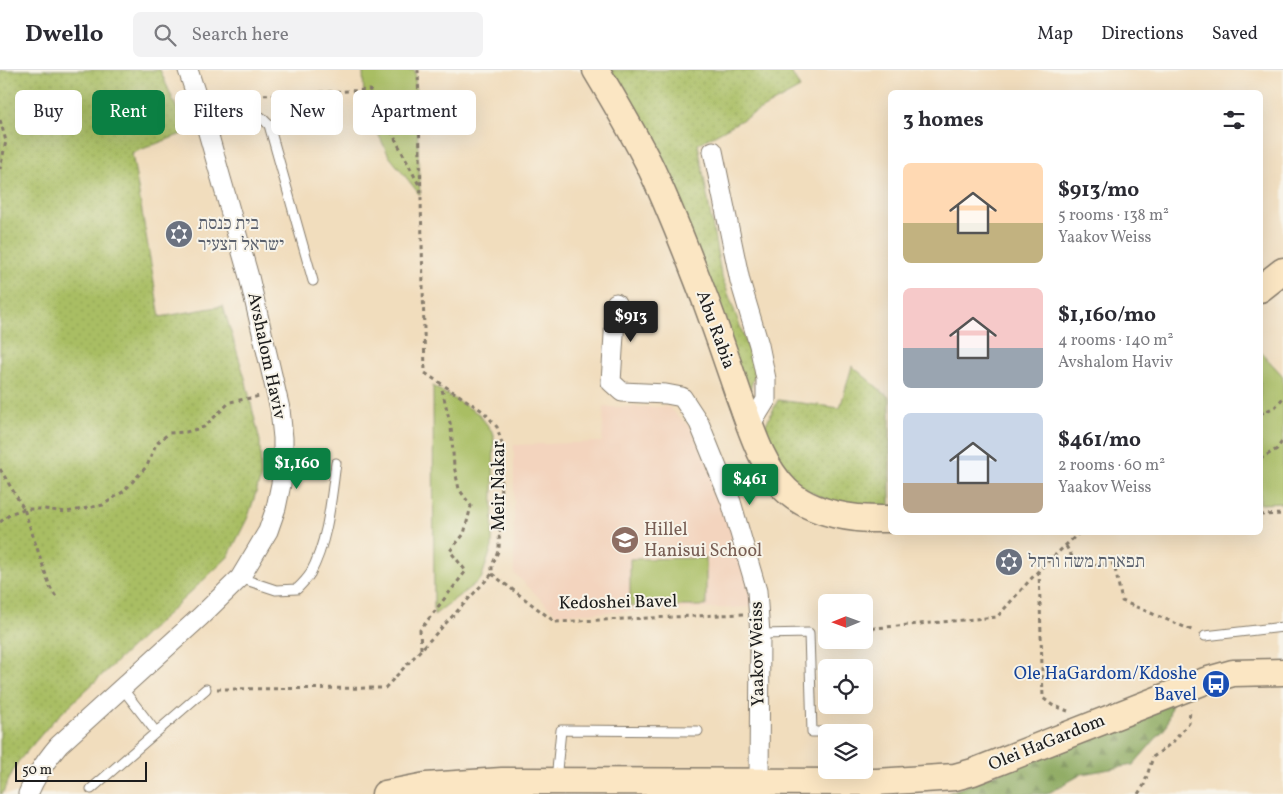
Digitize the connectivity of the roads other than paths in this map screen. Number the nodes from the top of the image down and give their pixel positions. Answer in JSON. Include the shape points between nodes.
{"nodes":[{"id":1,"x":188,"y":70,"type":"edge"},
{"id":2,"x":596,"y":70,"type":"edge"},
{"id":3,"x":194,"y":90,"type":"edge"},
{"id":4,"x":261,"y":117,"type":"edge"},
{"id":5,"x":209,"y":135,"type":"edge"},
{"id":6,"x":713,"y":151,"type":"dead end"},
{"id":7,"x":1283,"y":271,"type":"edge"},
{"id":8,"x":314,"y":281,"type":"dead end"},
{"id":9,"x":1263,"y":287,"type":"edge"},
{"id":10,"x":616,"y":303,"type":"dead end"},
{"id":11,"x":750,"y":426,"type":"junction"},
{"id":12,"x":336,"y":463,"type":"dead end"},
{"id":13,"x":888,"y":519,"type":"edge"},
{"id":14,"x":240,"y":578,"type":"junction"},
{"id":15,"x":1283,"y":627,"type":"edge"},
{"id":16,"x":760,"y":634,"type":"junction"},
{"id":17,"x":1205,"y":636,"type":"road end"},
{"id":18,"x":1283,"y":672,"type":"edge"},
{"id":19,"x":122,"y":688,"type":"junction"},
{"id":20,"x":206,"y":689,"type":"road end"},
{"id":21,"x":698,"y":731,"type":"dead end"},
{"id":22,"x":156,"y":732,"type":"junction"},
{"id":23,"x":818,"y":732,"type":"edge"},
{"id":24,"x":556,"y":780,"type":"junction"},
{"id":25,"x":759,"y":782,"type":"junction"},
{"id":26,"x":834,"y":788,"type":"edge"},
{"id":27,"x":91,"y":789,"type":"dead end"},
{"id":28,"x":28,"y":794,"type":"edge"},
{"id":29,"x":385,"y":794,"type":"edge"}],
"edges":[{"from":1,"to":3,"type":"street","name":"Avshalom Haviv"},
{"from":2,"to":11,"type":"street","name":"Abu Rabia","via":[[648,162],[672,214]]},
{"from":4,"to":8,"type":"lane","via":[[269,124]]},
{"from":5,"to":14,"type":"street","name":"Avshalom Haviv","via":[[249,277],[283,438],[276,508],[268,531]]},
{"from":6,"to":11,"type":"street","via":[[740,281],[760,345],[766,379],[766,400]]},
{"from":7,"to":9,"type":"street"},
{"from":10,"to":16,"type":"street","name":"Yaakov Weiss","via":[[611,382],[622,392],[682,397],[695,416],[731,502],[757,591]]},
{"from":11,"to":13,"type":"street","name":"Abu Rabia","via":[[777,479],[805,503],[823,511]]},
{"from":12,"to":14,"type":"lane","via":[[321,549],[309,575],[297,589],[276,590]]},
{"from":14,"to":19,"type":"street","name":"Avshalom Haviv"},
{"from":15,"to":17,"type":"lane"},
{"from":16,"to":23,"type":"lane","via":[[808,633],[812,732]]},
{"from":16,"to":25,"type":"street","name":"Yaakov Weiss"},
{"from":18,"to":26,"type":"street","name":"Olei HaGardom","via":[[1233,673],[1191,686],[955,777]]},
{"from":19,"to":22,"type":"lane"},
{"from":19,"to":28,"type":"street","name":"Avshalom Haviv","via":[[59,745],[46,760]]},
{"from":20,"to":22,"type":"lane"},
{"from":21,"to":24,"type":"lane","via":[[561,730]]},
{"from":22,"to":27,"type":"lane"},
{"from":24,"to":25,"type":"street","name":"Olei HaGardom"},
{"from":24,"to":29,"type":"street","name":"Olei HaGardom","via":[[426,786]]},
{"from":25,"to":26,"type":"street","name":"Olei HaGardom"}]}
